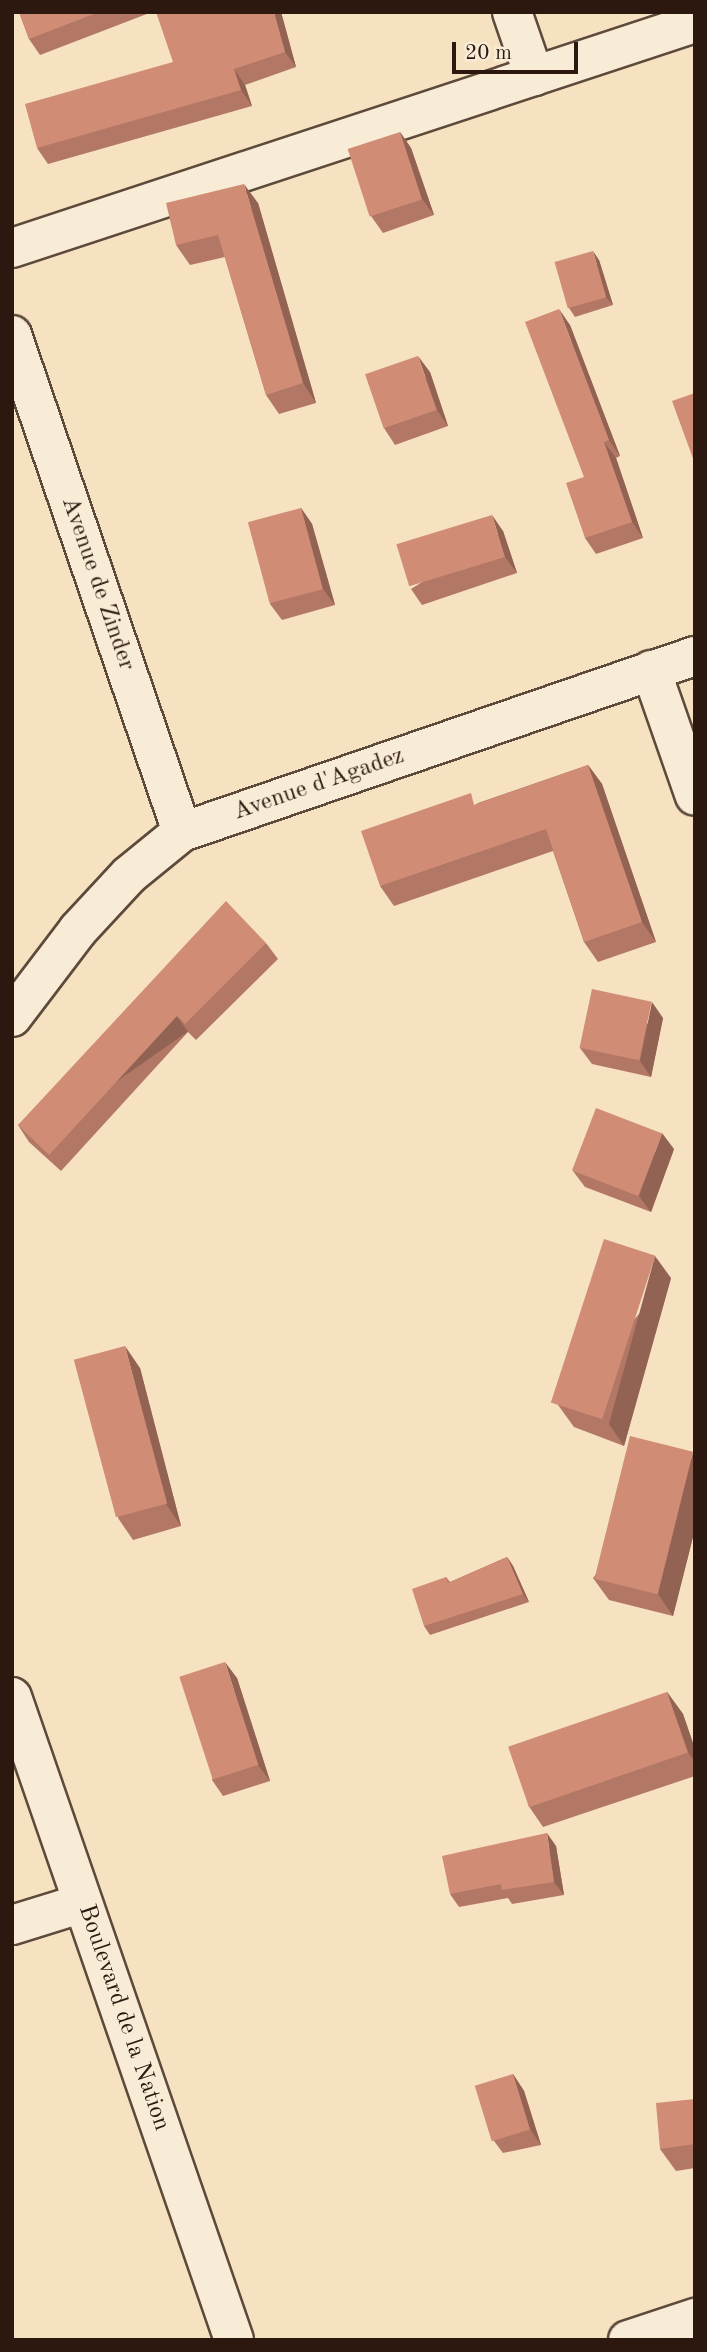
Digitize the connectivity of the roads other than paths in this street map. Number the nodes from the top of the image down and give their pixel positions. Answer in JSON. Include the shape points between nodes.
{"nodes":[{"id":1,"x":513,"y":12,"type":"edge"},
{"id":2,"x":695,"y":23,"type":"edge"},
{"id":3,"x":534,"y":76,"type":"junction"},
{"id":4,"x":12,"y":248,"type":"edge"},
{"id":5,"x":12,"y":335,"type":"edge"},
{"id":6,"x":695,"y":656,"type":"edge"},
{"id":7,"x":651,"y":670,"type":"junction"},
{"id":8,"x":695,"y":796,"type":"edge"},
{"id":9,"x":182,"y":832,"type":"junction"},
{"id":10,"x":12,"y":1017,"type":"edge"},
{"id":11,"x":12,"y":1697,"type":"edge"},
{"id":12,"x":83,"y":1903,"type":"junction"},
{"id":13,"x":12,"y":1925,"type":"edge"},
{"id":14,"x":695,"y":2318,"type":"edge"},
{"id":15,"x":234,"y":2340,"type":"edge"},
{"id":16,"x":628,"y":2340,"type":"edge"}],
"edges":[{"from":1,"to":3,"type":"street"},
{"from":2,"to":3,"type":"street"},
{"from":3,"to":4,"type":"street"},
{"from":5,"to":9,"type":"street","name":"Avenue de Zinder"},
{"from":6,"to":7,"type":"street","name":"Avenue d'Agadez"},
{"from":7,"to":8,"type":"street"},
{"from":7,"to":9,"type":"street","name":"Avenue d'Agadez"},
{"from":9,"to":10,"type":"street","name":"Avenue d'Agadez","via":[[87,921]]},
{"from":11,"to":12,"type":"street","name":"Boulevard de la Nation"},
{"from":12,"to":13,"type":"street"},
{"from":12,"to":15,"type":"street","name":"Boulevard de la Nation"},
{"from":14,"to":16,"type":"street"}]}
